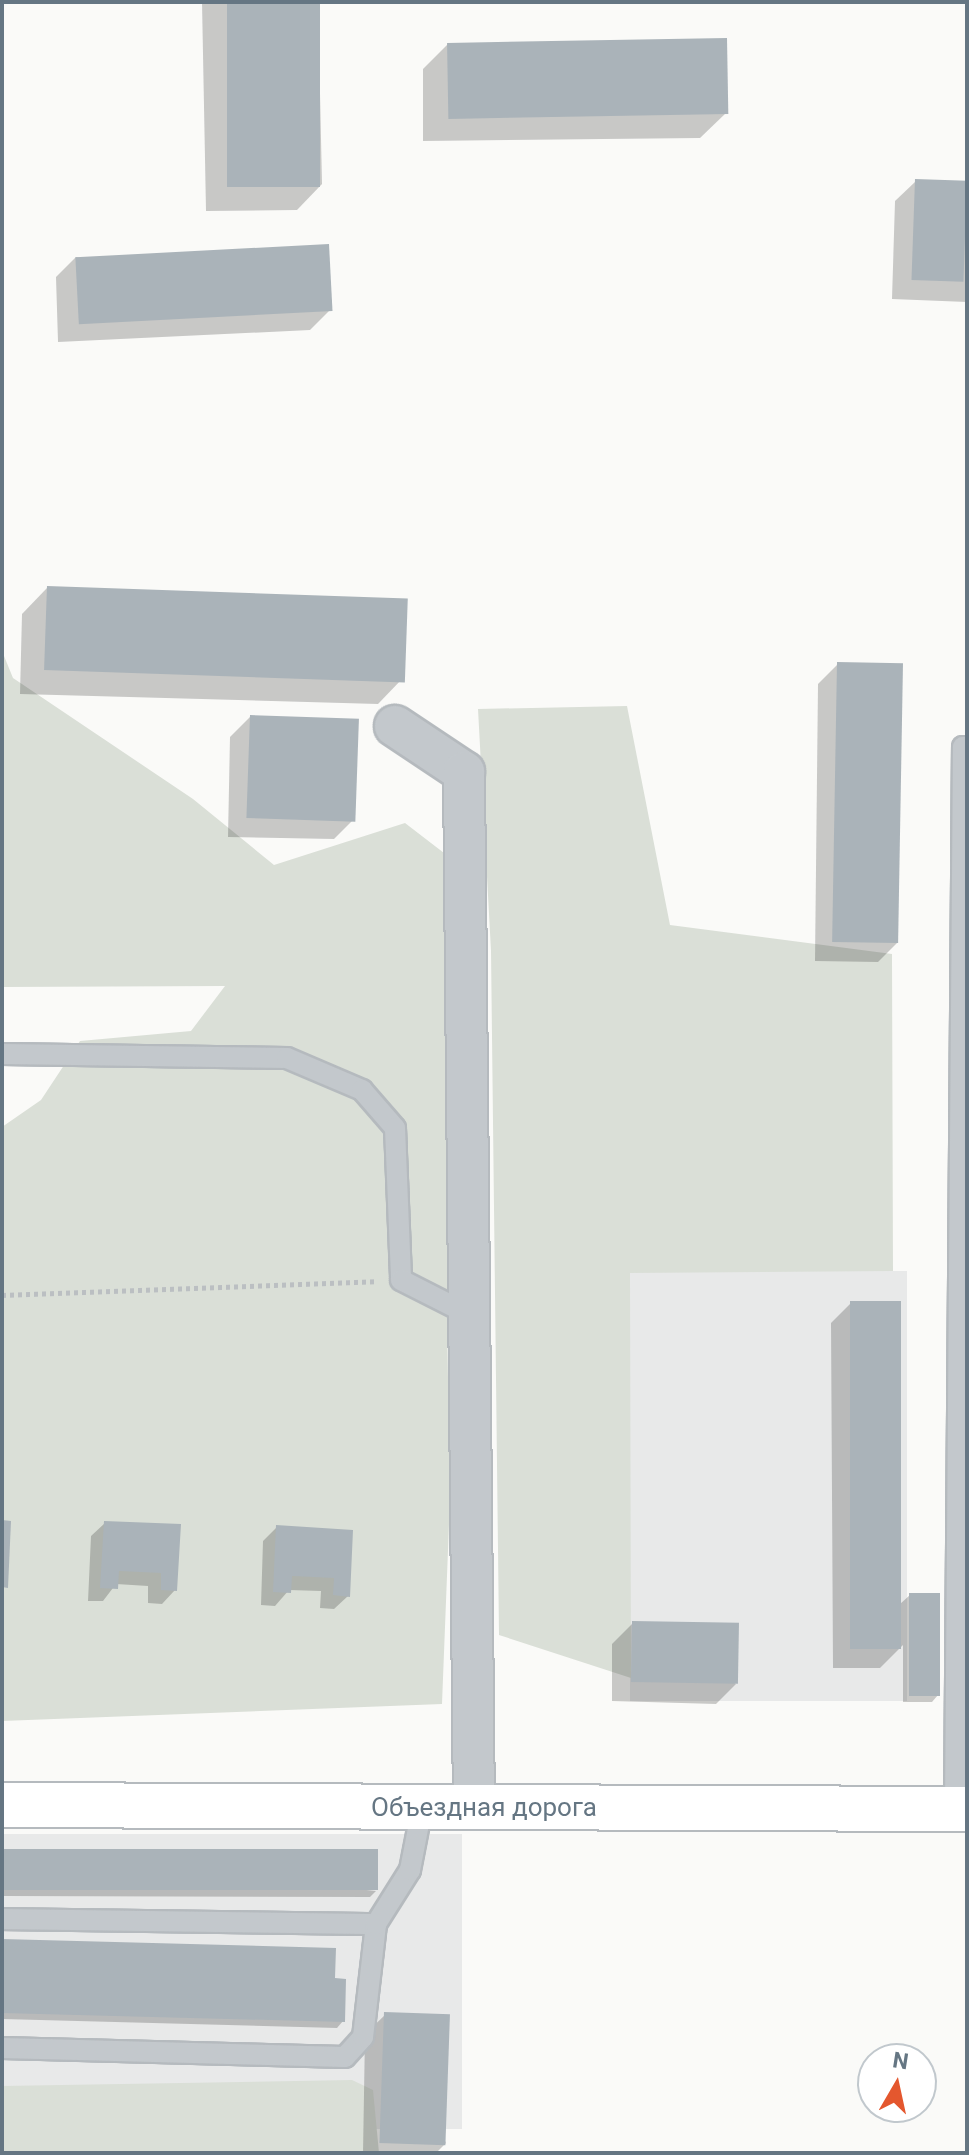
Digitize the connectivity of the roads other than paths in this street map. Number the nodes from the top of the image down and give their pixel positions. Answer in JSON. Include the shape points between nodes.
{"nodes":[{"id":1,"x":395,"y":726,"type":"dead end"},
{"id":2,"x":967,"y":747,"type":"edge"},
{"id":3,"x":2,"y":1054,"type":"edge"},
{"id":4,"x":470,"y":1315,"type":"junction"},
{"id":5,"x":964,"y":1613,"type":"edge"},
{"id":6,"x":2,"y":1805,"type":"edge"},
{"id":7,"x":422,"y":1808,"type":"junction"},
{"id":8,"x":474,"y":1808,"type":"junction"},
{"id":9,"x":961,"y":1809,"type":"edge"},
{"id":10,"x":2,"y":1919,"type":"edge"},
{"id":11,"x":376,"y":1924,"type":"junction"},
{"id":12,"x":2,"y":2048,"type":"edge"}],
"edges":[{"from":1,"to":4,"type":"street","via":[[464,772]]},
{"from":2,"to":5,"type":"lane"},
{"from":3,"to":4,"type":"lane","via":[[287,1058],[362,1090],[395,1128],[401,1280]]},
{"from":4,"to":8,"type":"street"},
{"from":5,"to":9,"type":"lane"},
{"from":6,"to":7,"type":"main road","name":"Объездная дорога"},
{"from":7,"to":8,"type":"main road","name":"Объездная дорога"},
{"from":7,"to":11,"type":"lane","via":[[410,1870]]},
{"from":8,"to":9,"type":"main road","name":"Объездная дорога"},
{"from":10,"to":11,"type":"lane"},
{"from":11,"to":12,"type":"lane","via":[[363,2037],[345,2057]]}]}
